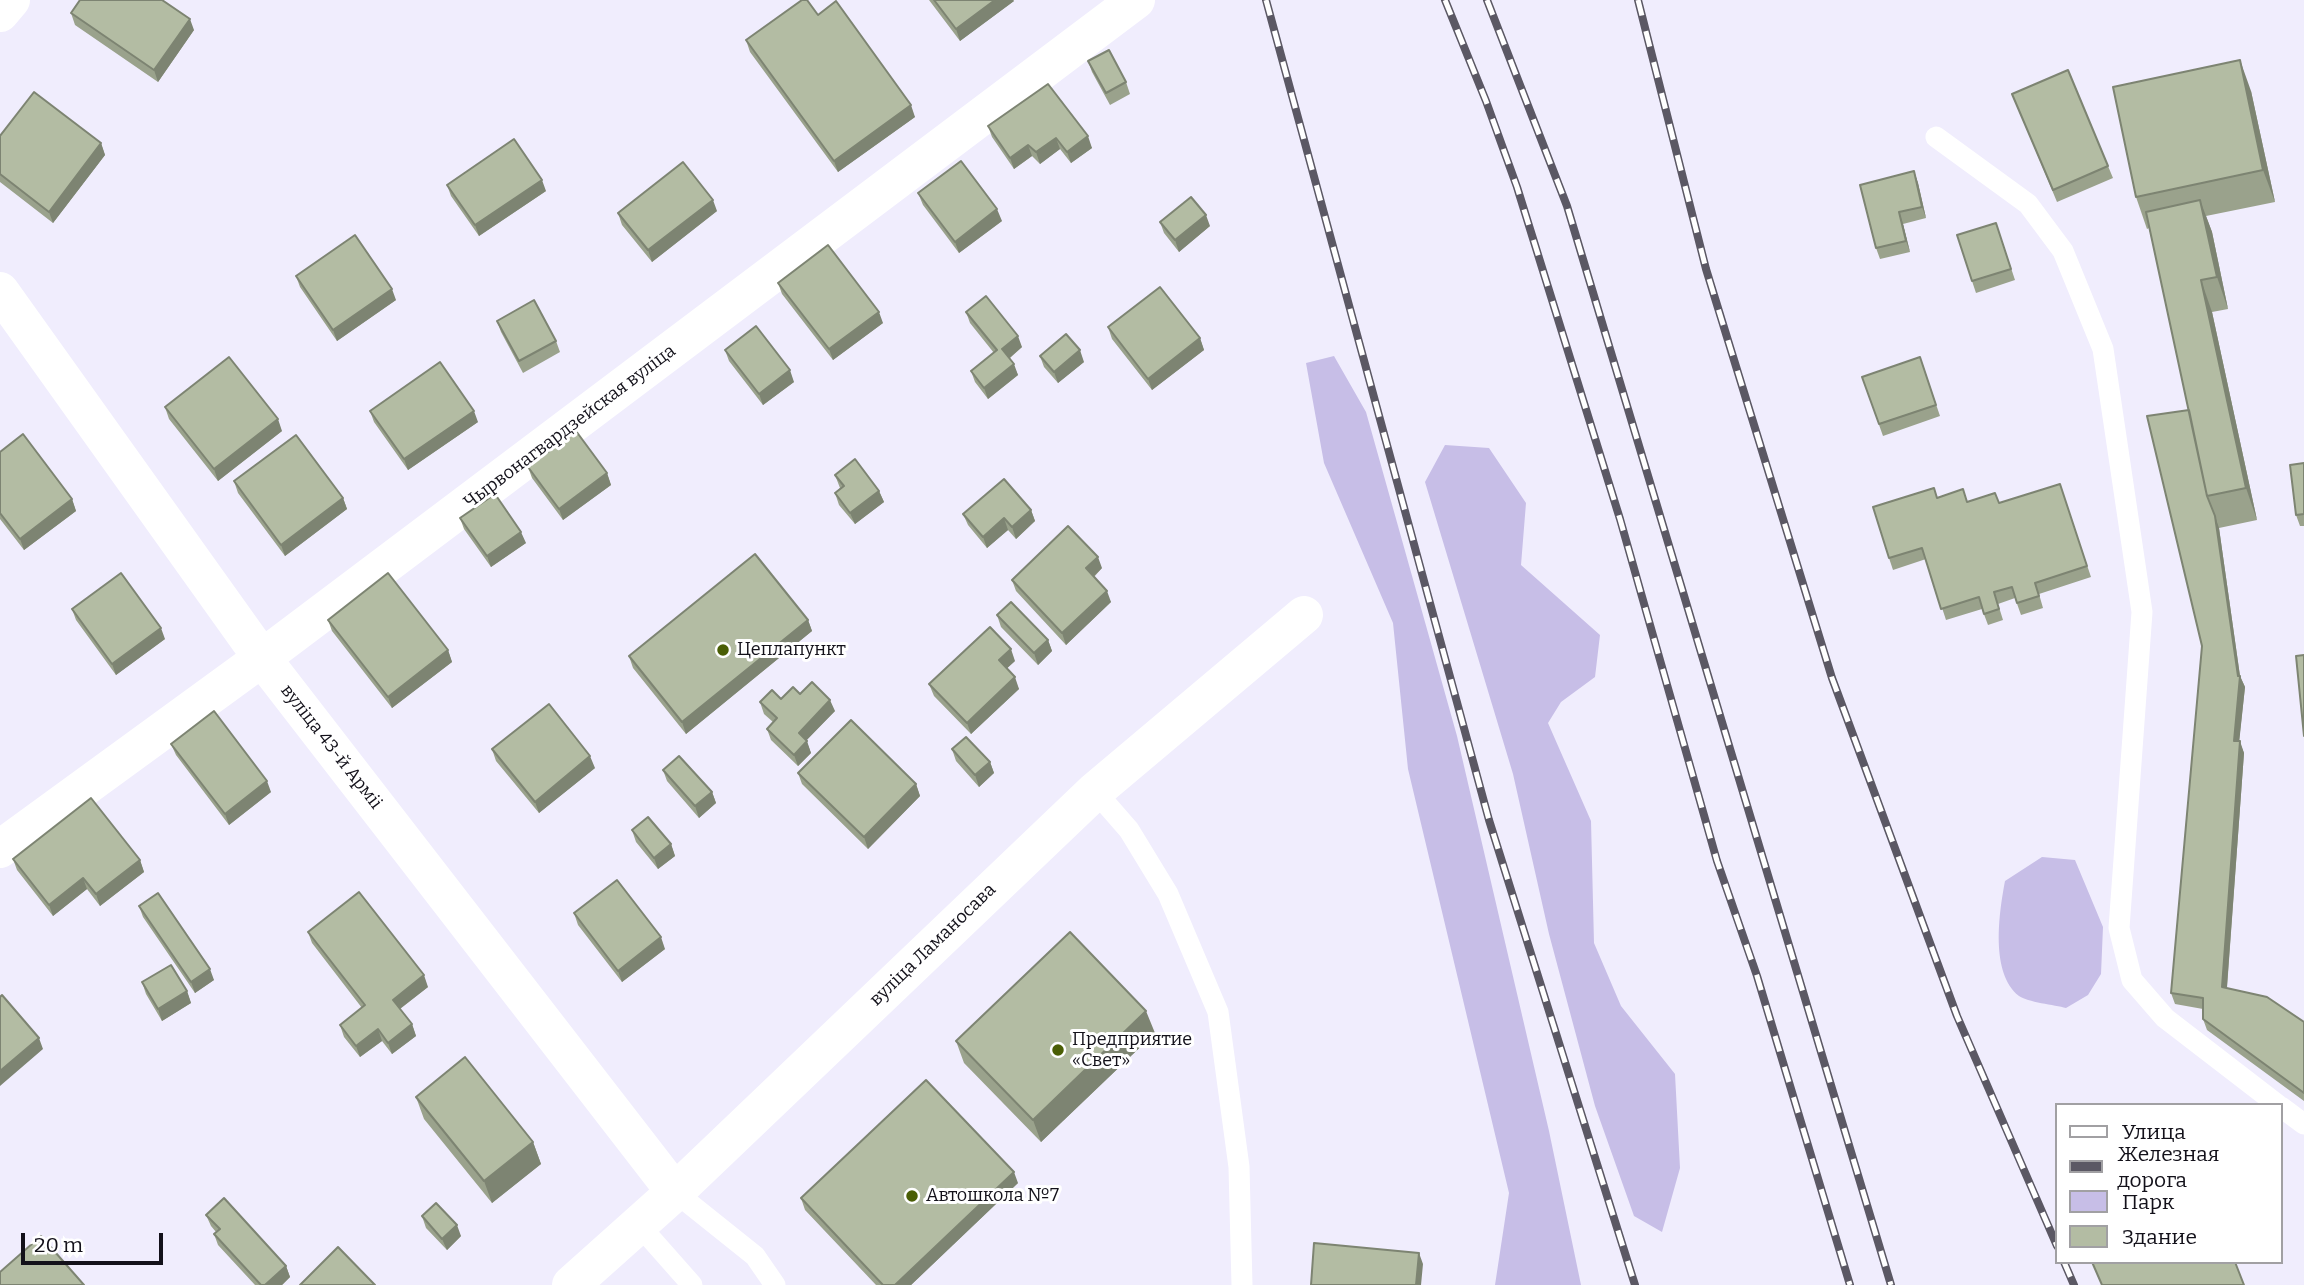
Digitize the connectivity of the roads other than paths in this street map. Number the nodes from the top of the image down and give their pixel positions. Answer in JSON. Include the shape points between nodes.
{"nodes":[{"id":1,"x":11,"y":0,"type":"edge"},
{"id":2,"x":1136,"y":0,"type":"edge"},
{"id":3,"x":0,"y":13,"type":"edge"},
{"id":4,"x":1936,"y":136,"type":"dead end"},
{"id":5,"x":0,"y":291,"type":"edge"},
{"id":6,"x":1304,"y":615,"type":"dead end"},
{"id":7,"x":262,"y":658,"type":"junction"},
{"id":8,"x":1095,"y":791,"type":"junction"},
{"id":9,"x":0,"y":849,"type":"edge"},
{"id":10,"x":2276,"y":1103,"type":"edge"},
{"id":11,"x":2283,"y":1108,"type":"edge"},
{"id":12,"x":2304,"y":1124,"type":"edge"},
{"id":13,"x":675,"y":1192,"type":"junction"},
{"id":14,"x":639,"y":1225,"type":"junction"},
{"id":15,"x":570,"y":1285,"type":"edge"},
{"id":16,"x":692,"y":1285,"type":"edge"},
{"id":17,"x":775,"y":1285,"type":"edge"},
{"id":18,"x":1242,"y":1285,"type":"edge"}],
"edges":[{"from":1,"to":3,"type":"street"},
{"from":2,"to":7,"type":"street","name":"Чырвонагвардзейская вуліца"},
{"from":4,"to":10,"type":"lane","via":[[2028,204],[2063,251],[2103,349],[2142,612],[2119,928],[2132,979],[2165,1018]]},
{"from":5,"to":7,"type":"street","name":"вуліца 43-й Арміі"},
{"from":6,"to":8,"type":"street","name":"вуліца Ламаносава"},
{"from":7,"to":9,"type":"street","name":"Чырвонагвардзейская вуліца"},
{"from":7,"to":13,"type":"street","name":"вуліца 43-й Арміі"},
{"from":8,"to":13,"type":"street","name":"вуліца Ламаносава"},
{"from":8,"to":18,"type":"lane","via":[[1129,830],[1168,894],[1218,1012],[1239,1167]]},
{"from":11,"to":12,"type":"lane"},
{"from":13,"to":14,"type":"street","name":"вуліца Ламаносава"},
{"from":13,"to":17,"type":"lane","via":[[755,1256]]},
{"from":14,"to":15,"type":"street","name":"вуліца Ламаносава"},
{"from":14,"to":16,"type":"lane"}]}
